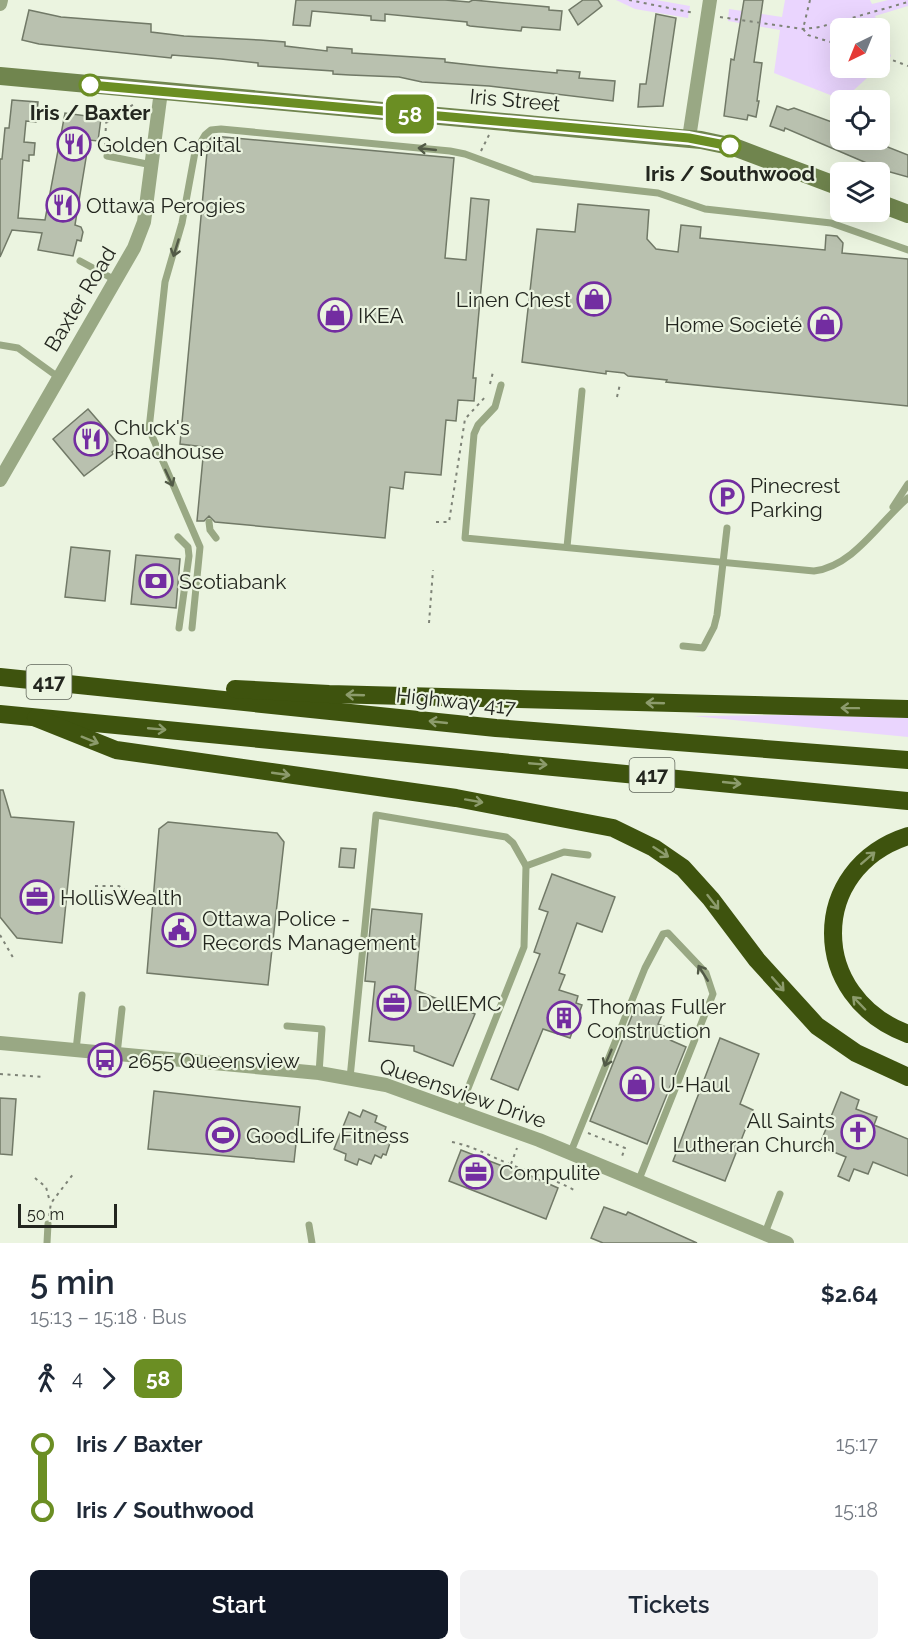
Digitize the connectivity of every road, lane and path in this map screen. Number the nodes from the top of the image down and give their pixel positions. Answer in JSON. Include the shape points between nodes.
{"nodes":[{"id":1,"x":629,"y":0,"type":"edge"},
{"id":2,"x":710,"y":0,"type":"edge"},
{"id":3,"x":810,"y":0,"type":"edge"},
{"id":4,"x":908,"y":2,"type":"edge"},
{"id":5,"x":707,"y":15,"type":"junction"},
{"id":6,"x":803,"y":29,"type":"junction"},
{"id":7,"x":830,"y":42,"type":"edge"},
{"id":8,"x":890,"y":59,"type":"edge"},
{"id":9,"x":908,"y":66,"type":"edge"},
{"id":10,"x":0,"y":76,"type":"edge"},
{"id":11,"x":161,"y":91,"type":"junction"},
{"id":12,"x":136,"y":102,"type":"dead end"},
{"id":13,"x":689,"y":138,"type":"junction"},
{"id":14,"x":106,"y":156,"type":"joint"},
{"id":15,"x":152,"y":165,"type":"junction"},
{"id":16,"x":830,"y":183,"type":"edge"},
{"id":17,"x":890,"y":207,"type":"edge"},
{"id":18,"x":908,"y":214,"type":"edge"},
{"id":19,"x":908,"y":250,"type":"edge"},
{"id":20,"x":80,"y":261,"type":"dead end"},
{"id":21,"x":117,"y":281,"type":"junction"},
{"id":22,"x":0,"y":345,"type":"edge"},
{"id":23,"x":58,"y":377,"type":"junction"},
{"id":24,"x":620,"y":384,"type":"dead end"},
{"id":25,"x":501,"y":385,"type":"dead end"},
{"id":26,"x":582,"y":391,"type":"dead end"},
{"id":27,"x":616,"y":397,"type":"dead end"},
{"id":28,"x":0,"y":480,"type":"edge"},
{"id":29,"x":908,"y":484,"type":"edge"},
{"id":30,"x":908,"y":498,"type":"edge"},
{"id":31,"x":888,"y":515,"type":"junction"},
{"id":32,"x":209,"y":522,"type":"dead end"},
{"id":33,"x":727,"y":528,"type":"dead end"},
{"id":34,"x":178,"y":537,"type":"dead end"},
{"id":35,"x":216,"y":538,"type":"dead end"},
{"id":36,"x":567,"y":547,"type":"junction"},
{"id":37,"x":723,"y":563,"type":"junction"},
{"id":38,"x":433,"y":570,"type":"dead end"},
{"id":39,"x":429,"y":623,"type":"dead end"},
{"id":40,"x":179,"y":628,"type":"dead end"},
{"id":41,"x":192,"y":628,"type":"dead end"},
{"id":42,"x":683,"y":646,"type":"dead end"},
{"id":43,"x":0,"y":677,"type":"edge"},
{"id":44,"x":99,"y":686,"type":"junction"},
{"id":45,"x":908,"y":709,"type":"edge"},
{"id":46,"x":0,"y":714,"type":"edge"},
{"id":47,"x":36,"y":718,"type":"junction"},
{"id":48,"x":908,"y":760,"type":"edge"},
{"id":49,"x":908,"y":801,"type":"edge"},
{"id":50,"x":908,"y":836,"type":"edge"},
{"id":51,"x":588,"y":855,"type":"dead end"},
{"id":52,"x":526,"y":866,"type":"junction"},
{"id":53,"x":95,"y":886,"type":"dead end"},
{"id":54,"x":135,"y":896,"type":"dead end"},
{"id":55,"x":0,"y":934,"type":"edge"},
{"id":56,"x":15,"y":961,"type":"dead end"},
{"id":57,"x":82,"y":995,"type":"dead end"},
{"id":58,"x":122,"y":1009,"type":"dead end"},
{"id":59,"x":287,"y":1026,"type":"dead end"},
{"id":60,"x":908,"y":1034,"type":"edge"},
{"id":61,"x":0,"y":1043,"type":"edge"},
{"id":62,"x":76,"y":1050,"type":"junction"},
{"id":63,"x":117,"y":1054,"type":"junction"},
{"id":64,"x":319,"y":1073,"type":"junction"},
{"id":65,"x":0,"y":1074,"type":"edge"},
{"id":66,"x":44,"y":1077,"type":"dead end"},
{"id":67,"x":908,"y":1077,"type":"edge"},
{"id":68,"x":350,"y":1078,"type":"junction"},
{"id":69,"x":459,"y":1111,"type":"junction"},
{"id":70,"x":580,"y":1130,"type":"junction"},
{"id":71,"x":523,"y":1134,"type":"junction"},
{"id":72,"x":452,"y":1142,"type":"dead end"},
{"id":73,"x":570,"y":1154,"type":"junction"},
{"id":74,"x":620,"y":1161,"type":"dead end"},
{"id":75,"x":511,"y":1164,"type":"junction"},
{"id":76,"x":74,"y":1173,"type":"dead end"},
{"id":77,"x":35,"y":1179,"type":"dead end"},
{"id":78,"x":638,"y":1182,"type":"junction"},
{"id":79,"x":576,"y":1191,"type":"dead end"},
{"id":80,"x":780,"y":1194,"type":"dead end"},
{"id":81,"x":51,"y":1203,"type":"junction"},
{"id":82,"x":48,"y":1224,"type":"joint"},
{"id":83,"x":309,"y":1225,"type":"dead end"},
{"id":84,"x":765,"y":1234,"type":"junction"},
{"id":85,"x":47,"y":1243,"type":"edge"},
{"id":86,"x":312,"y":1243,"type":"edge"},
{"id":87,"x":787,"y":1243,"type":"edge"}],
"edges":[{"from":1,"to":5,"type":"path"},
{"from":2,"to":5,"type":"street"},
{"from":3,"to":6,"type":"path"},
{"from":4,"to":6,"type":"path"},
{"from":5,"to":6,"type":"path"},
{"from":5,"to":13,"type":"street"},
{"from":6,"to":7,"type":"path"},
{"from":8,"to":9,"type":"path"},
{"from":10,"to":11,"type":"street","name":"Iris Street"},
{"from":11,"to":13,"type":"street","name":"Iris Street"},
{"from":11,"to":15,"type":"street","name":"Baxter Road"},
{"from":12,"to":14,"type":"path","via":[[106,123]]},
{"from":13,"to":16,"type":"street","name":"Iris Street","via":[[734,147]]},
{"from":14,"to":15,"type":"lane"},
{"from":15,"to":21,"type":"street","name":"Baxter Road","via":[[144,222]]},
{"from":17,"to":18,"type":"street"},
{"from":19,"to":41,"type":"lane","one_way":true,"via":[[831,223],[705,208],[658,193],[533,180],[450,151],[211,130],[198,144],[165,282],[149,429],[200,547]]},
{"from":20,"to":21,"type":"lane"},
{"from":21,"to":23,"type":"street","name":"Baxter Road"},
{"from":22,"to":23,"type":"lane","via":[[18,348]]},
{"from":23,"to":28,"type":"street","name":"Baxter Road"},
{"from":24,"to":27,"type":"path"},
{"from":25,"to":36,"type":"lane","via":[[495,406],[474,434],[465,538]]},
{"from":26,"to":36,"type":"lane"},
{"from":29,"to":31,"type":"lane"},
{"from":30,"to":31,"type":"lane"},
{"from":31,"to":37,"type":"lane","via":[[853,553],[830,568],[814,572]]},
{"from":32,"to":35,"type":"lane"},
{"from":33,"to":37,"type":"lane"},
{"from":34,"to":40,"type":"lane","via":[[188,547],[189,556]]},
{"from":36,"to":37,"type":"lane"},
{"from":37,"to":42,"type":"lane","via":[[717,615],[709,640],[703,648]]},
{"from":38,"to":39,"type":"path"},
{"from":43,"to":44,"type":"highway","name":"Highway 417","number":"417"},
{"from":45,"to":44,"type":"highway","one_way":true,"via":[[329,694],[143,684]]},
{"from":48,"to":44,"type":"highway","name":"Highway 417","number":"417","one_way":true,"via":[[496,728]]},
{"from":46,"to":47,"type":"highway","number":"417"},
{"from":47,"to":49,"type":"highway","number":"417","one_way":true},
{"from":47,"to":67,"type":"highway","one_way":true,"via":[[116,750],[456,798],[613,828],[654,848],[682,868],[711,899],[756,960],[817,1026],[856,1053]]},
{"from":60,"to":50,"type":"highway","one_way":true,"via":[[861,1006],[844,983],[834,951],[841,894],[857,868],[883,846]]},
{"from":51,"to":52,"type":"lane","via":[[564,852]]},
{"from":52,"to":68,"type":"lane","via":[[506,837],[376,815]]},
{"from":52,"to":69,"type":"lane","via":[[524,947]]},
{"from":53,"to":54,"type":"path","via":[[119,886]]},
{"from":55,"to":56,"type":"path"},
{"from":57,"to":62,"type":"lane"},
{"from":58,"to":63,"type":"lane"},
{"from":59,"to":64,"type":"lane","via":[[322,1029]]},
{"from":61,"to":62,"type":"street","name":"Queensview Drive"},
{"from":62,"to":63,"type":"street","name":"Queensview Drive"},
{"from":63,"to":64,"type":"street","name":"Queensview Drive"},
{"from":64,"to":68,"type":"street","name":"Queensview Drive"},
{"from":65,"to":66,"type":"path"},
{"from":68,"to":69,"type":"street","name":"Queensview Drive","via":[[386,1084]]},
{"from":69,"to":71,"type":"street","name":"Queensview Drive"},
{"from":70,"to":73,"type":"lane"},
{"from":70,"to":74,"type":"path","via":[[625,1148]]},
{"from":78,"to":70,"type":"lane","one_way":true,"via":[[713,994],[706,973],[668,933],[663,934],[645,968]]},
{"from":71,"to":73,"type":"street","name":"Queensview Drive"},
{"from":71,"to":75,"type":"path"},
{"from":72,"to":75,"type":"path"},
{"from":73,"to":78,"type":"street","name":"Queensview Drive"},
{"from":75,"to":79,"type":"path","via":[[555,1179]]},
{"from":76,"to":81,"type":"path"},
{"from":77,"to":81,"type":"path","via":[[46,1187]]},
{"from":78,"to":84,"type":"street","name":"Queensview Drive"},
{"from":80,"to":84,"type":"lane"},
{"from":81,"to":82,"type":"path"},
{"from":82,"to":85,"type":"lane"},
{"from":83,"to":86,"type":"lane"},
{"from":84,"to":87,"type":"street","name":"Queensview Drive"}]}
